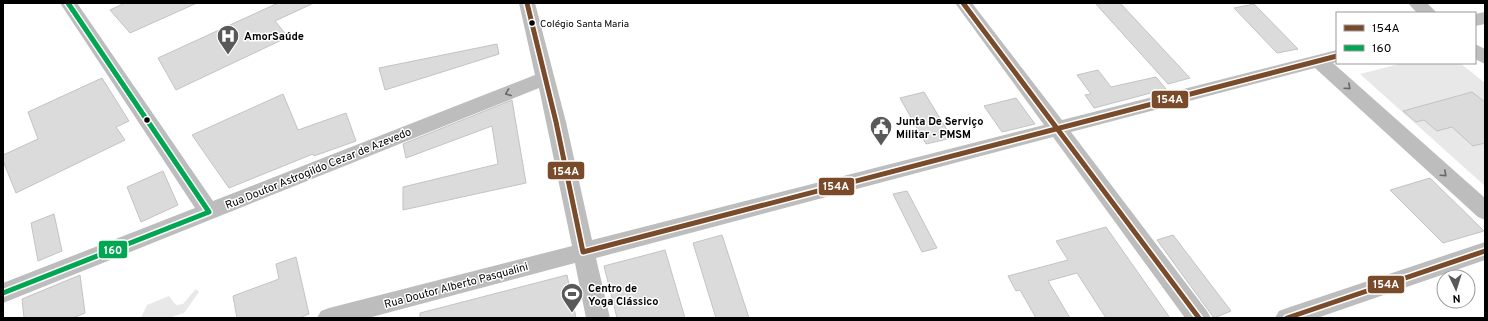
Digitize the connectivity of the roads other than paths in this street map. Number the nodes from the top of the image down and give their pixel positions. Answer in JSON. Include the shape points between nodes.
{"nodes":[{"id":1,"x":68,"y":3,"type":"edge"},
{"id":2,"x":527,"y":3,"type":"edge"},
{"id":3,"x":963,"y":3,"type":"edge"},
{"id":4,"x":1416,"y":3,"type":"edge"},
{"id":5,"x":1427,"y":12,"type":"edge"},
{"id":6,"x":1476,"y":51,"type":"edge"},
{"id":7,"x":1328,"y":58,"type":"edge"},
{"id":8,"x":1485,"y":58,"type":"edge"},
{"id":9,"x":544,"y":79,"type":"junction"},
{"id":10,"x":1057,"y":129,"type":"junction"},
{"id":11,"x":1485,"y":211,"type":"edge"},
{"id":12,"x":209,"y":212,"type":"junction"},
{"id":13,"x":1485,"y":251,"type":"edge"},
{"id":14,"x":583,"y":252,"type":"junction"},
{"id":15,"x":3,"y":293,"type":"edge"},
{"id":16,"x":329,"y":318,"type":"edge"},
{"id":17,"x":598,"y":318,"type":"edge"},
{"id":18,"x":1199,"y":318,"type":"edge"},
{"id":19,"x":1287,"y":318,"type":"edge"}],
"edges":[{"from":1,"to":12,"type":"street"},
{"from":2,"to":9,"type":"street"},
{"from":3,"to":10,"type":"street"},
{"from":4,"to":5,"type":"street"},
{"from":6,"to":8,"type":"street"},
{"from":7,"to":10,"type":"street","name":"Rua Doutor Alberto Pasqualini"},
{"from":7,"to":11,"type":"street","one_way":true},
{"from":9,"to":12,"type":"street","name":"Rua Doutor Astrogildo Cezar de Azevedo","one_way":true},
{"from":9,"to":14,"type":"street","via":[[556,122]]},
{"from":10,"to":14,"type":"street","name":"Rua Doutor Alberto Pasqualini"},
{"from":10,"to":18,"type":"street"},
{"from":12,"to":15,"type":"street","name":"Rua Doutor Astrogildo Cezar de Azevedo"},
{"from":13,"to":19,"type":"street"},
{"from":14,"to":16,"type":"street","name":"Rua Doutor Alberto Pasqualini"},
{"from":14,"to":17,"type":"street"}]}
